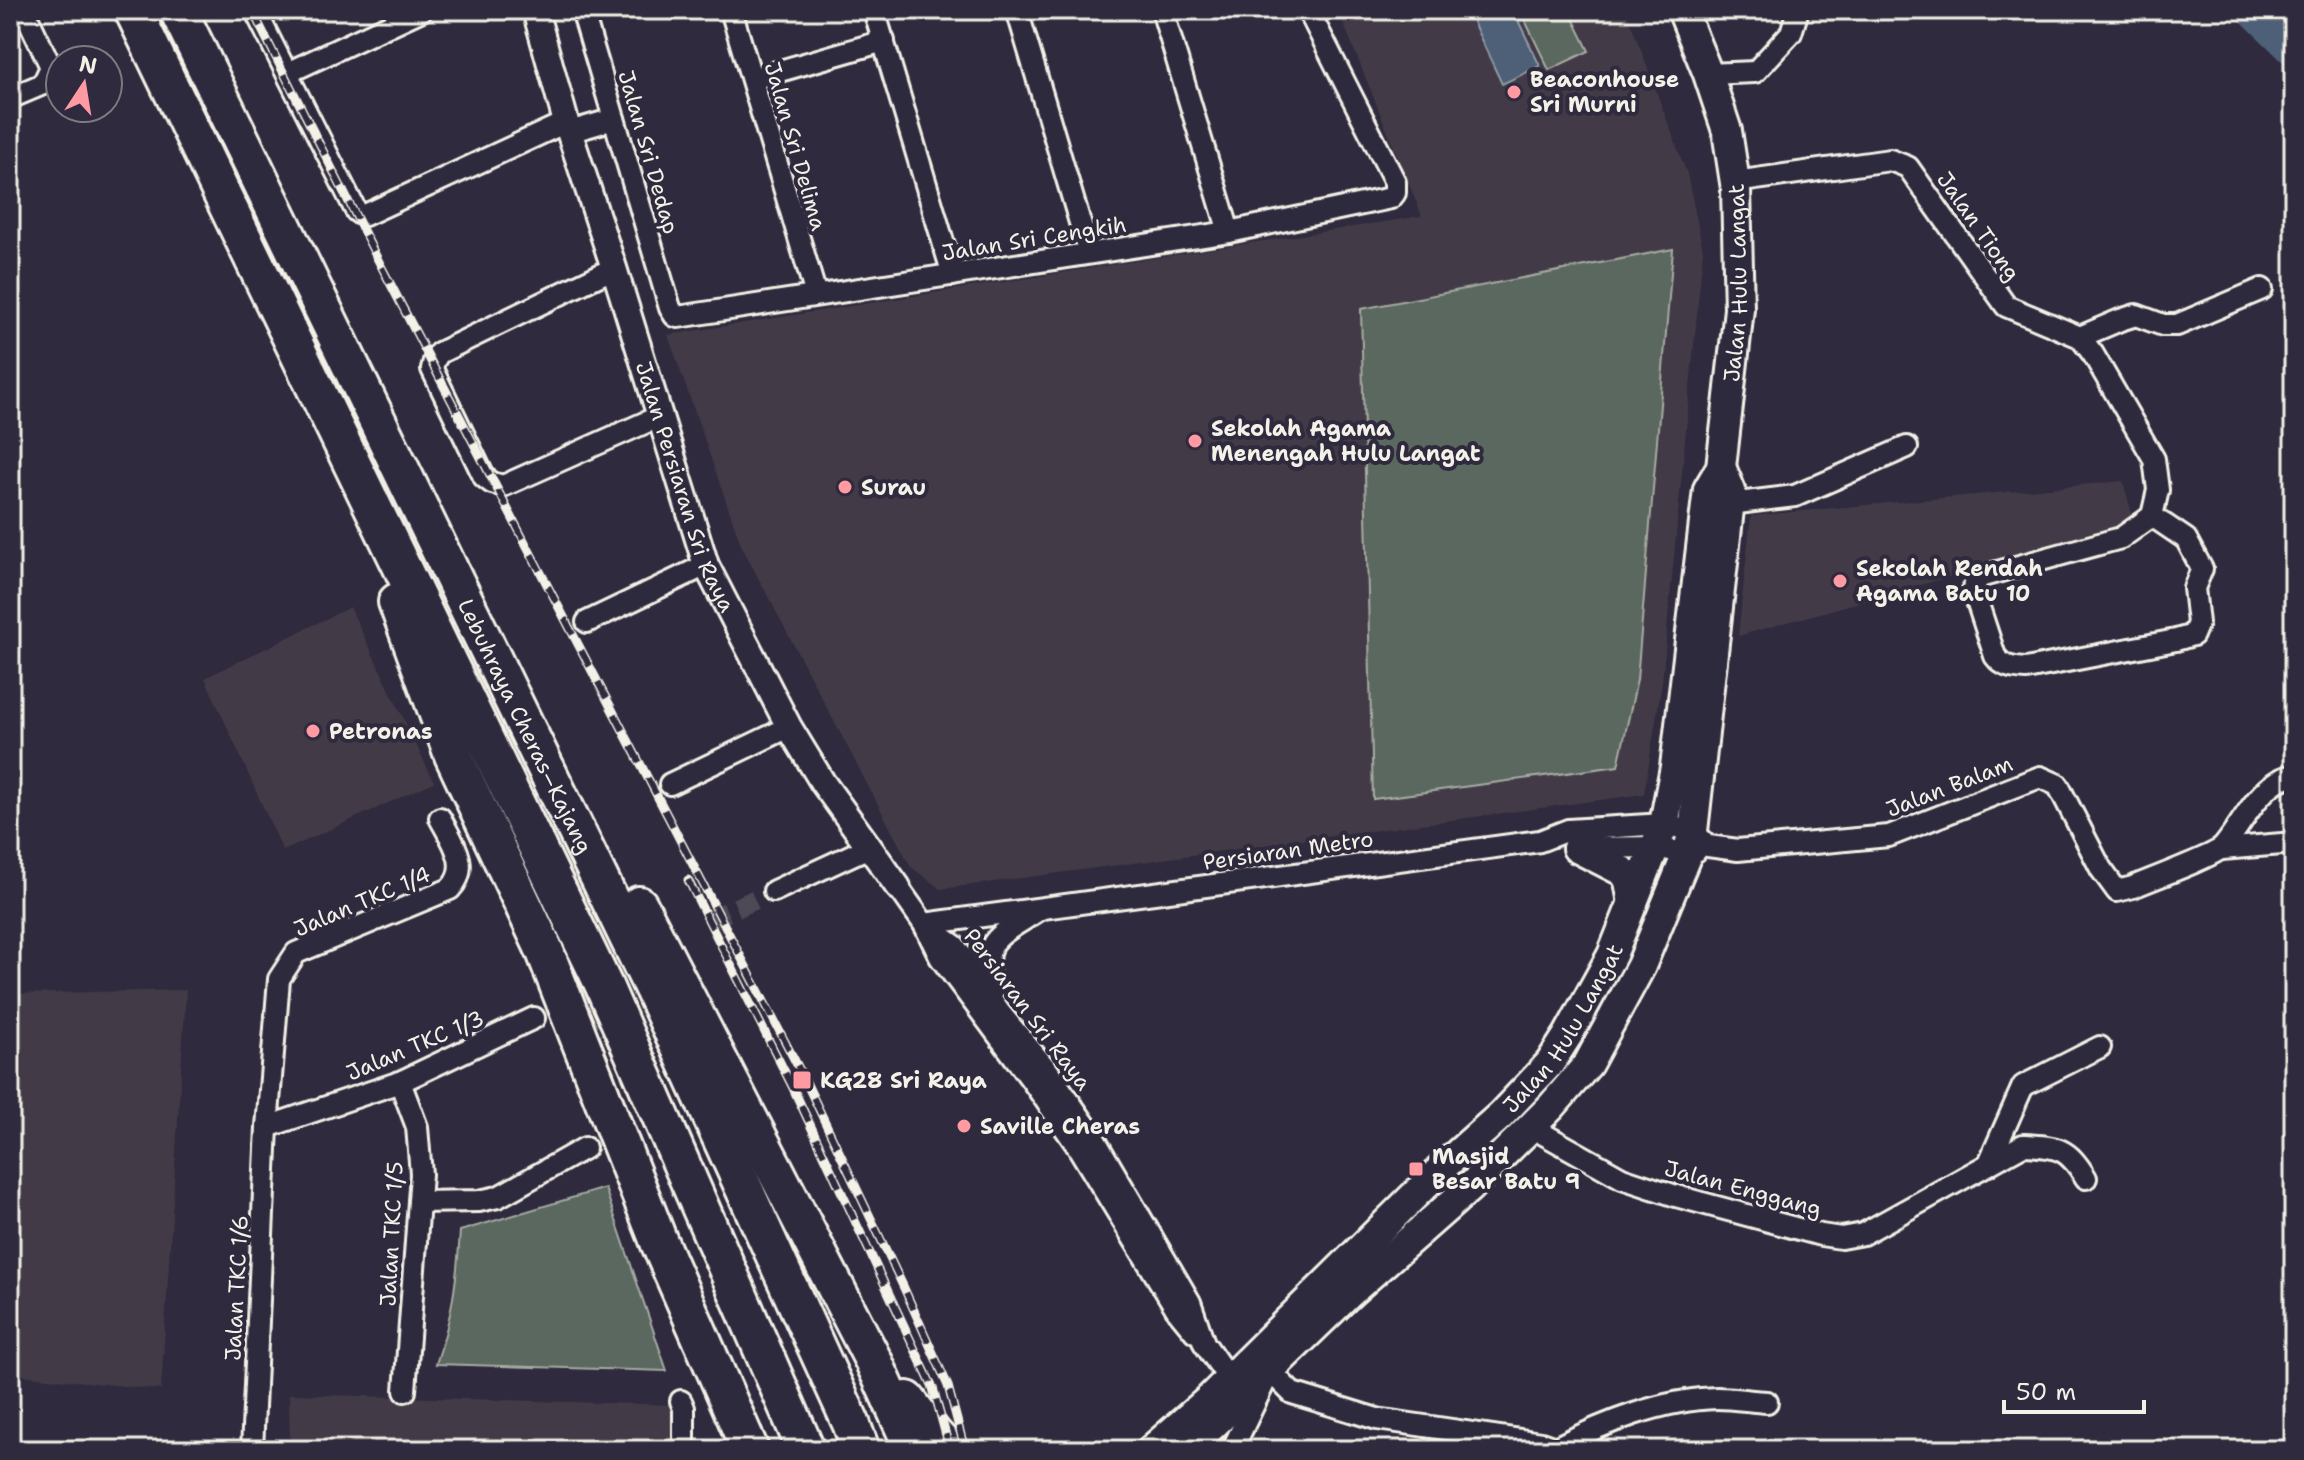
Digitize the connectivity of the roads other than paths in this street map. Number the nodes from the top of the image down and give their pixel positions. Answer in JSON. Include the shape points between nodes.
{"nodes":[{"id":1,"x":24,"y":10,"type":"edge"},
{"id":2,"x":133,"y":10,"type":"edge"},
{"id":3,"x":178,"y":10,"type":"edge"},
{"id":4,"x":255,"y":10,"type":"edge"},
{"id":5,"x":422,"y":10,"type":"edge"},
{"id":6,"x":535,"y":10,"type":"edge"},
{"id":7,"x":582,"y":10,"type":"edge"},
{"id":8,"x":731,"y":10,"type":"edge"},
{"id":9,"x":874,"y":10,"type":"edge"},
{"id":10,"x":1017,"y":10,"type":"edge"},
{"id":11,"x":1162,"y":10,"type":"edge"},
{"id":12,"x":1308,"y":10,"type":"edge"},
{"id":13,"x":1682,"y":10,"type":"edge"},
{"id":14,"x":1798,"y":10,"type":"edge"},
{"id":15,"x":884,"y":41,"type":"junction"},
{"id":16,"x":287,"y":73,"type":"junction"},
{"id":17,"x":1708,"y":74,"type":"junction"},
{"id":18,"x":752,"y":79,"type":"junction"},
{"id":19,"x":10,"y":98,"type":"edge"},
{"id":20,"x":614,"y":119,"type":"junction"},
{"id":21,"x":568,"y":127,"type":"junction"},
{"id":22,"x":1735,"y":182,"type":"junction"},
{"id":23,"x":1229,"y":232,"type":"junction"},
{"id":24,"x":1089,"y":253,"type":"junction"},
{"id":25,"x":614,"y":268,"type":"junction"},
{"id":26,"x":953,"y":275,"type":"junction"},
{"id":27,"x":2262,"y":289,"type":"dead end"},
{"id":28,"x":816,"y":295,"type":"junction"},
{"id":29,"x":670,"y":308,"type":"joint"},
{"id":30,"x":285,"y":323,"type":"junction"},
{"id":31,"x":2080,"y":337,"type":"junction"},
{"id":32,"x":660,"y":416,"type":"junction"},
{"id":33,"x":1907,"y":447,"type":"dead end"},
{"id":34,"x":1721,"y":467,"type":"junction"},
{"id":35,"x":1730,"y":504,"type":"junction"},
{"id":36,"x":2152,"y":516,"type":"junction"},
{"id":37,"x":706,"y":565,"type":"junction"},
{"id":38,"x":587,"y":622,"type":"dead end"},
{"id":39,"x":494,"y":660,"type":"junction"},
{"id":40,"x":789,"y":727,"type":"junction"},
{"id":41,"x":2294,"y":775,"type":"edge"},
{"id":42,"x":670,"y":784,"type":"dead end"},
{"id":43,"x":440,"y":818,"type":"dead end"},
{"id":44,"x":1660,"y":836,"type":"junction"},
{"id":45,"x":1540,"y":841,"type":"junction"},
{"id":46,"x":1696,"y":844,"type":"junction"},
{"id":47,"x":2290,"y":846,"type":"edge"},
{"id":48,"x":869,"y":847,"type":"junction"},
{"id":49,"x":1577,"y":848,"type":"junction"},
{"id":50,"x":2222,"y":849,"type":"junction"},
{"id":51,"x":898,"y":887,"type":"joint"},
{"id":52,"x":774,"y":891,"type":"tunnel mouth"},
{"id":53,"x":1633,"y":903,"type":"junction"},
{"id":54,"x":1042,"y":907,"type":"junction"},
{"id":55,"x":924,"y":924,"type":"junction"},
{"id":56,"x":1000,"y":1013,"type":"junction"},
{"id":57,"x":534,"y":1018,"type":"dead end"},
{"id":58,"x":2100,"y":1047,"type":"dead end"},
{"id":59,"x":400,"y":1082,"type":"junction"},
{"id":60,"x":267,"y":1127,"type":"junction"},
{"id":61,"x":1531,"y":1127,"type":"junction"},
{"id":62,"x":585,"y":1148,"type":"dead end"},
{"id":63,"x":1988,"y":1165,"type":"junction"},
{"id":64,"x":2086,"y":1178,"type":"dead end"},
{"id":65,"x":419,"y":1202,"type":"junction"},
{"id":66,"x":1204,"y":1343,"type":"junction"},
{"id":67,"x":874,"y":1362,"type":"junction"},
{"id":68,"x":1270,"y":1371,"type":"junction"},
{"id":69,"x":1229,"y":1379,"type":"junction"},
{"id":70,"x":719,"y":1383,"type":"junction"},
{"id":71,"x":405,"y":1391,"type":"dead end"},
{"id":72,"x":681,"y":1401,"type":"dead end"},
{"id":73,"x":1767,"y":1402,"type":"dead end"},
{"id":74,"x":856,"y":1437,"type":"edge"},
{"id":75,"x":805,"y":1448,"type":"edge"},
{"id":76,"x":1559,"y":1449,"type":"edge"},
{"id":77,"x":252,"y":1450,"type":"edge"},
{"id":78,"x":684,"y":1450,"type":"edge"},
{"id":79,"x":729,"y":1450,"type":"edge"},
{"id":80,"x":750,"y":1450,"type":"edge"},
{"id":81,"x":914,"y":1450,"type":"edge"},
{"id":82,"x":948,"y":1450,"type":"edge"},
{"id":83,"x":1151,"y":1450,"type":"edge"},
{"id":84,"x":1187,"y":1450,"type":"edge"},
{"id":85,"x":1232,"y":1450,"type":"edge"}],
"edges":[{"from":1,"to":19,"type":"street","via":[[51,67],[43,84]]},
{"from":2,"to":30,"type":"highway","name":"Lebuhraya Cheras–Kajang"},
{"from":3,"to":39,"type":"highway","name":"Lebuhraya Cheras–Kajang"},
{"from":4,"to":16,"type":"street"},
{"from":5,"to":16,"type":"street"},
{"from":6,"to":21,"type":"street","name":"Jalan Persiaran Sri Raya"},
{"from":7,"to":20,"type":"street","name":"Jalan Sri Dedap"},
{"from":8,"to":18,"type":"street","name":"Jalan Sri Delima"},
{"from":9,"to":15,"type":"street"},
{"from":10,"to":24,"type":"street"},
{"from":11,"to":23,"type":"street"},
{"from":12,"to":23,"type":"street","name":"Jalan Sri Cengkih","via":[[1395,182],[1395,193]]},
{"from":13,"to":17,"type":"main road","name":"Jalan Hulu Langat"},
{"from":14,"to":17,"type":"street","via":[[1791,33],[1755,72]]},
{"from":15,"to":18,"type":"street"},
{"from":15,"to":26,"type":"street"},
{"from":16,"to":21,"type":"street","via":[[356,211],[365,215]]},
{"from":17,"to":22,"type":"main road","name":"Jalan Hulu Langat","via":[[1727,131]]},
{"from":18,"to":28,"type":"street","name":"Jalan Sri Delima"},
{"from":20,"to":21,"type":"street"},
{"from":20,"to":29,"type":"street","name":"Jalan Sri Dedap"},
{"from":21,"to":25,"type":"street","name":"Jalan Persiaran Sri Raya"},
{"from":22,"to":31,"type":"street","name":"Jalan Tiong","via":[[1890,160],[1908,167],[2006,306]]},
{"from":22,"to":34,"type":"main road","name":"Jalan Hulu Langat","via":[[1739,309]]},
{"from":23,"to":24,"type":"street","name":"Jalan Sri Cengkih"},
{"from":24,"to":26,"type":"street","name":"Jalan Sri Cengkih"},
{"from":25,"to":32,"type":"street","name":"Jalan Persiaran Sri Raya"},
{"from":25,"to":32,"type":"street","via":[[439,353],[432,369],[484,477],[503,486]]},
{"from":26,"to":28,"type":"street","name":"Jalan Sri Cengkih"},
{"from":27,"to":31,"type":"street","via":[[2177,325],[2136,315]]},
{"from":28,"to":29,"type":"street","name":"Jalan Sri Cengkih","via":[[678,317]]},
{"from":30,"to":70,"type":"highway","via":[[295,364],[383,564],[453,755],[544,949]]},
{"from":30,"to":75,"type":"highway","name":"Lebuhraya Cheras–Kajang","via":[[604,986]]},
{"from":31,"to":36,"type":"street","via":[[2154,459],[2158,490]]},
{"from":32,"to":37,"type":"street","name":"Jalan Persiaran Sri Raya"},
{"from":33,"to":35,"type":"street","via":[[1795,496]]},
{"from":34,"to":35,"type":"main road","name":"Jalan Hulu Langat","via":[[1731,491]]},
{"from":34,"to":44,"type":"main road","name":"Jalan Hulu Langat","via":[[1708,489],[1675,767]]},
{"from":35,"to":46,"type":"main road","name":"Jalan Hulu Langat"},
{"from":36,"to":36,"type":"street","via":[[2121,538],[1979,577],[1973,589],[1999,662],[2026,669],[2193,635],[2198,623],[2194,588],[2202,569],[2186,539]]},
{"from":37,"to":38,"type":"street"},
{"from":37,"to":40,"type":"street","name":"Jalan Persiaran Sri Raya"},
{"from":39,"to":67,"type":"highway","via":[[598,825]]},
{"from":39,"to":74,"type":"highway","name":"Lebuhraya Cheras–Kajang","via":[[654,991]]},
{"from":40,"to":42,"type":"street"},
{"from":40,"to":48,"type":"street","name":"Jalan Persiaran Sri Raya"},
{"from":41,"to":50,"type":"street","via":[[2266,791]]},
{"from":43,"to":60,"type":"street","name":"Jalan TKC 1/4","via":[[461,870],[450,889],[296,953],[279,979]]},
{"from":44,"to":45,"type":"street","name":"Persiaran Metro","via":[[1568,830]]},
{"from":44,"to":46,"type":"street"},
{"from":44,"to":49,"type":"street","name":"Persiaran Metro"},
{"from":44,"to":53,"type":"main road","name":"Jalan Hulu Langat"},
{"from":45,"to":49,"type":"street","name":"Persiaran Metro"},
{"from":45,"to":54,"type":"street","name":"Persiaran Metro"},
{"from":46,"to":50,"type":"street","name":"Jalan Balam","via":[[1738,850],[1889,836],[2040,777],[2058,785],[2117,891]]},
{"from":46,"to":61,"type":"main road","name":"Jalan Hulu Langat","via":[[1641,966],[1588,1064]]},
{"from":47,"to":50,"type":"street"},
{"from":48,"to":51,"type":"street","name":"Jalan Persiaran Sri Raya"},
{"from":48,"to":52,"type":"street"},
{"from":49,"to":53,"type":"main road","via":[[1624,872]]},
{"from":51,"to":55,"type":"street","name":"Jalan Persiaran Sri Raya"},
{"from":53,"to":69,"type":"main road","name":"Jalan Hulu Langat","via":[[1612,955],[1550,1063]]},
{"from":54,"to":55,"type":"street","name":"Persiaran Metro"},
{"from":54,"to":56,"type":"street","name":"Persiaran Metro","via":[[994,941],[987,955],[986,970]]},
{"from":55,"to":56,"type":"street","name":"Persiaran Sri Raya","via":[[955,946]]},
{"from":55,"to":66,"type":"street","name":"Persiaran Sri Raya","via":[[940,957],[1076,1144],[1160,1284]]},
{"from":56,"to":66,"type":"street","name":"Persiaran Sri Raya","via":[[1091,1133],[1190,1302]]},
{"from":57,"to":59,"type":"street","name":"Jalan TKC 1/3"},
{"from":58,"to":63,"type":"street","via":[[2023,1086]]},
{"from":59,"to":60,"type":"street","name":"Jalan TKC 1/3"},
{"from":59,"to":65,"type":"street","name":"Jalan TKC 1/5","via":[[417,1127]]},
{"from":60,"to":77,"type":"street","name":"Jalan TKC 1/6"},
{"from":61,"to":63,"type":"street","name":"Jalan Enggang","via":[[1622,1178],[1841,1238],[1863,1234]]},
{"from":61,"to":68,"type":"main road","name":"Jalan Hulu Langat"},
{"from":62,"to":65,"type":"street","via":[[498,1197]]},
{"from":63,"to":64,"type":"street","name":"Jalan Enggang","via":[[2023,1145],[2051,1147],[2074,1158]]},
{"from":65,"to":71,"type":"street","name":"Jalan TKC 1/5"},
{"from":66,"to":69,"type":"street","name":"Persiaran Sri Raya"},
{"from":67,"to":81,"type":"highway"},
{"from":67,"to":82,"type":"highway"},
{"from":68,"to":76,"type":"street","via":[[1292,1393],[1377,1419]]},
{"from":68,"to":84,"type":"main road","name":"Jalan Hulu Langat"},
{"from":68,"to":85,"type":"street"},
{"from":69,"to":83,"type":"main road","name":"Jalan Hulu Langat"},
{"from":70,"to":79,"type":"main road"},
{"from":70,"to":80,"type":"highway"},
{"from":72,"to":78,"type":"street"},
{"from":73,"to":76,"type":"street","via":[[1716,1398],[1673,1404],[1621,1418]]}]}
